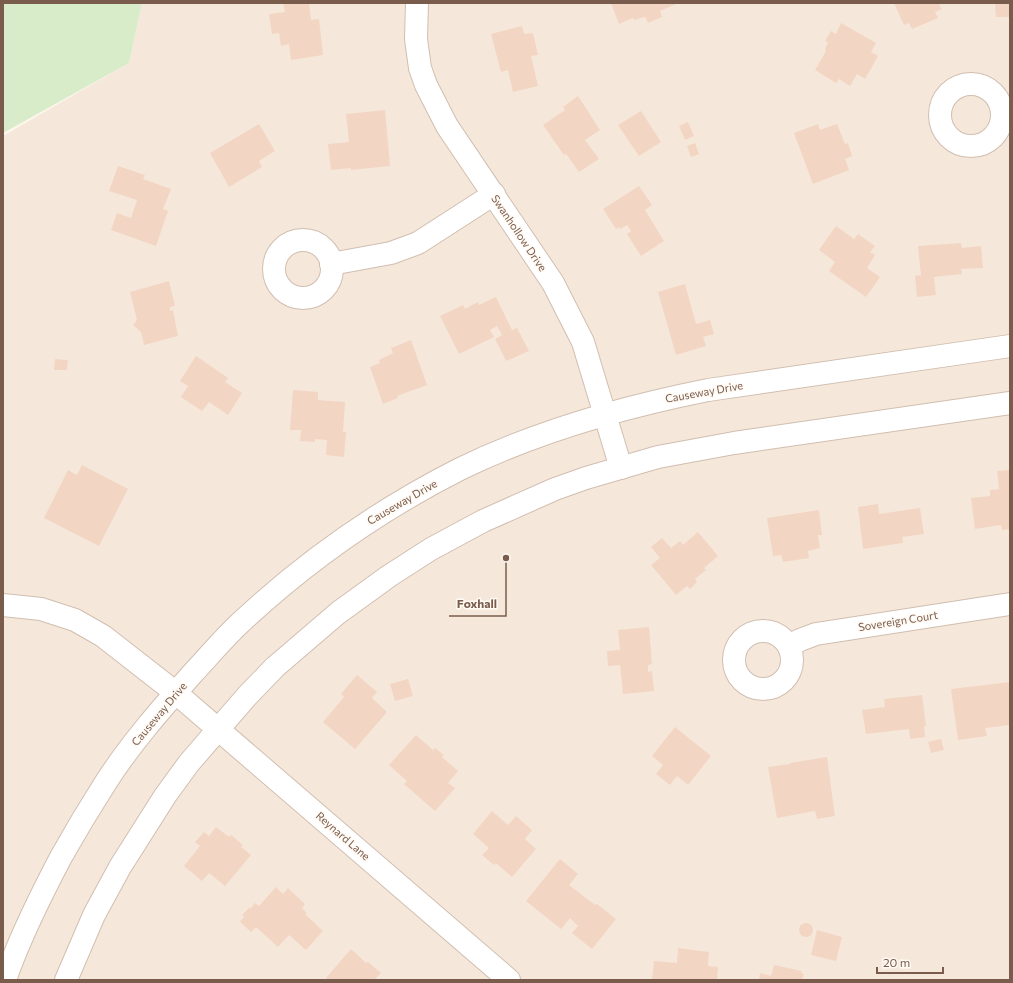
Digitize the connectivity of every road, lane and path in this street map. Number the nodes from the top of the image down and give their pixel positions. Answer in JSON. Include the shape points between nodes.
{"nodes":[{"id":1,"x":417,"y":3,"type":"edge"},
{"id":2,"x":494,"y":194,"type":"junction"},
{"id":3,"x":331,"y":264,"type":"dead end"},
{"id":4,"x":1010,"y":346,"type":"edge"},
{"id":5,"x":1010,"y":403,"type":"edge"},
{"id":6,"x":606,"y":415,"type":"junction"},
{"id":7,"x":621,"y":468,"type":"junction"},
{"id":8,"x":3,"y":604,"type":"edge"},
{"id":9,"x":1010,"y":604,"type":"edge"},
{"id":10,"x":789,"y":646,"type":"dead end"},
{"id":11,"x":176,"y":693,"type":"junction"},
{"id":12,"x":218,"y":730,"type":"junction"},
{"id":13,"x":5,"y":980,"type":"edge"},
{"id":14,"x":66,"y":980,"type":"edge"},
{"id":15,"x":509,"y":980,"type":"edge"}],
"edges":[{"from":1,"to":2,"type":"street","name":"Swanhollow Drive","via":[[416,39],[420,68],[426,85],[447,126]]},
{"from":2,"to":3,"type":"street","via":[[418,243],[391,253]]},
{"from":2,"to":6,"type":"street","name":"Swanhollow Drive","via":[[553,283],[574,322],[584,342]]},
{"from":4,"to":6,"type":"street","name":"Causeway Drive","via":[[708,390]]},
{"from":5,"to":7,"type":"street","via":[[734,443],[658,456]]},
{"from":6,"to":7,"type":"street","name":"Swanhollow Drive"},
{"from":6,"to":11,"type":"street","name":"Causeway Drive","via":[[529,439],[462,468],[368,522],[320,555],[238,625]]},
{"from":7,"to":12,"type":"street","via":[[555,489],[483,521],[431,549],[389,576],[338,613],[275,667],[246,696]]},
{"from":8,"to":11,"type":"street","name":"Reynard Lane","via":[[41,609],[75,620],[103,636]]},
{"from":9,"to":10,"type":"street","name":"Sovereign Court","via":[[816,634]]},
{"from":11,"to":12,"type":"street","name":"Reynard Lane"},
{"from":11,"to":13,"type":"street","name":"Causeway Drive","via":[[146,727],[106,782],[75,833],[44,890]]},
{"from":12,"to":14,"type":"street","via":[[165,796],[120,867],[94,916]]},
{"from":12,"to":15,"type":"street","name":"Reynard Lane"}]}
